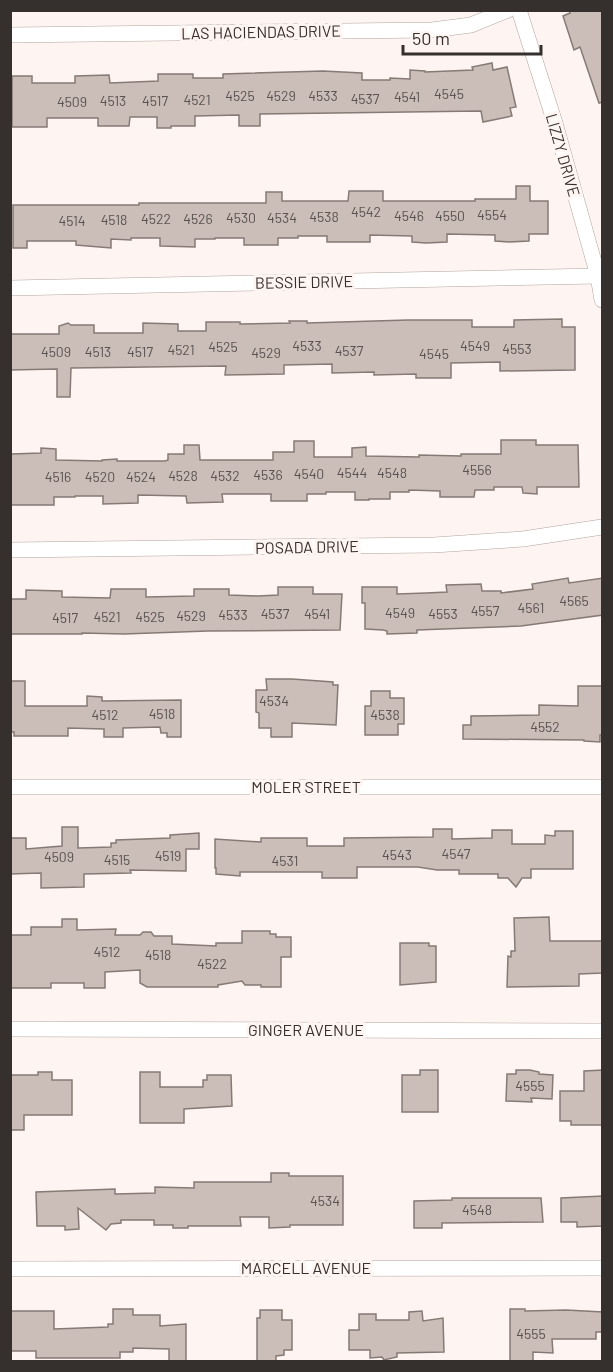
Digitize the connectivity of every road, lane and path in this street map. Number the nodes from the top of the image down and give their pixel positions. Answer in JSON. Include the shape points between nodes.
{"nodes":[{"id":1,"x":507,"y":10,"type":"edge"},
{"id":2,"x":519,"y":10,"type":"edge"},
{"id":3,"x":10,"y":35,"type":"edge"},
{"id":4,"x":598,"y":276,"type":"junction"},
{"id":5,"x":10,"y":288,"type":"edge"},
{"id":6,"x":603,"y":300,"type":"edge"},
{"id":7,"x":603,"y":527,"type":"edge"},
{"id":8,"x":10,"y":550,"type":"edge"},
{"id":9,"x":10,"y":787,"type":"edge"},
{"id":10,"x":603,"y":787,"type":"edge"},
{"id":11,"x":10,"y":1029,"type":"edge"},
{"id":12,"x":603,"y":1031,"type":"edge"},
{"id":13,"x":603,"y":1268,"type":"edge"},
{"id":14,"x":10,"y":1269,"type":"edge"}],
"edges":[{"from":1,"to":3,"type":"street","name":"LAS HACIENDAS DRIVE","via":[[471,25],[432,30]]},
{"from":2,"to":4,"type":"street","name":"LIZZY DRIVE"},
{"from":4,"to":5,"type":"street","name":"BESSIE DRIVE"},
{"from":4,"to":6,"type":"street","name":"LIZZY DRIVE"},
{"from":7,"to":8,"type":"street","name":"POSADA DRIVE","via":[[523,540],[434,545]]},
{"from":9,"to":10,"type":"street","name":"MOLER STREET"},
{"from":11,"to":12,"type":"street","name":"GINGER AVENUE"},
{"from":13,"to":14,"type":"street","name":"MARCELL AVENUE"}]}
